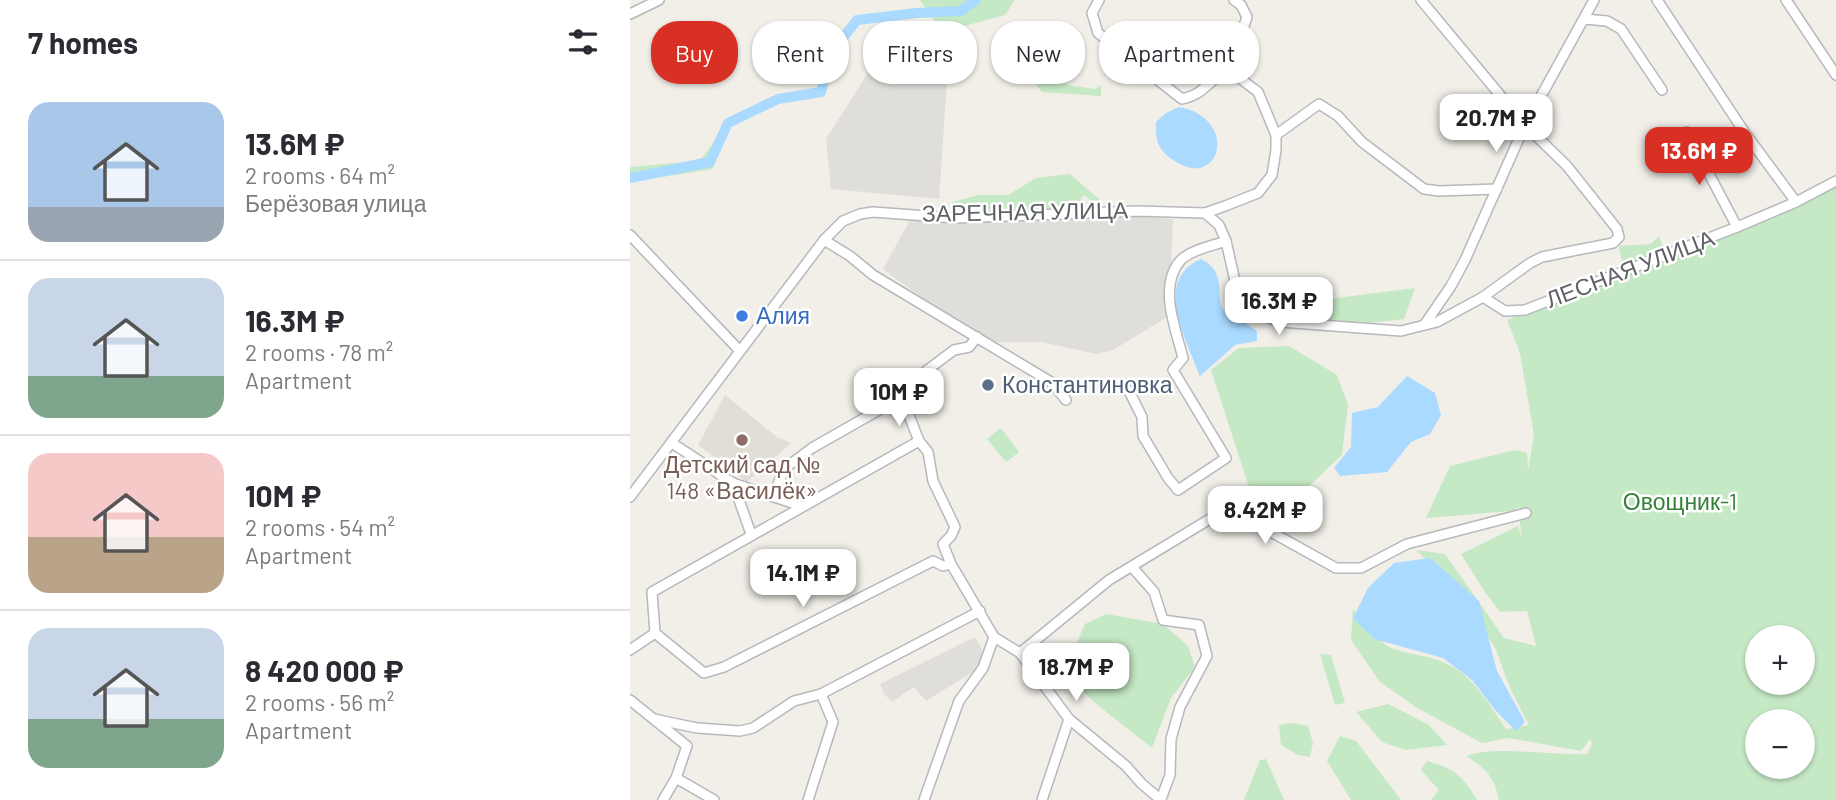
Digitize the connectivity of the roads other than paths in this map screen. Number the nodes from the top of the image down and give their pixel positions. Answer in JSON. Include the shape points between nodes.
{"nodes":[{"id":1,"x":659,"y":0,"type":"edge"},
{"id":2,"x":1099,"y":0,"type":"edge"},
{"id":3,"x":1234,"y":0,"type":"edge"},
{"id":4,"x":1421,"y":0,"type":"edge"},
{"id":5,"x":1594,"y":0,"type":"edge"},
{"id":6,"x":1657,"y":0,"type":"edge"},
{"id":7,"x":1786,"y":0,"type":"edge"},
{"id":8,"x":630,"y":14,"type":"edge"},
{"id":9,"x":1584,"y":19,"type":"junction"},
{"id":10,"x":1246,"y":21,"type":"edge"},
{"id":11,"x":1099,"y":34,"type":"edge"},
{"id":12,"x":1836,"y":75,"type":"edge"},
{"id":13,"x":1163,"y":84,"type":"edge"},
{"id":14,"x":1208,"y":84,"type":"edge"},
{"id":15,"x":1247,"y":84,"type":"edge"},
{"id":16,"x":1662,"y":90,"type":"dead end"},
{"id":17,"x":1525,"y":125,"type":"junction"},
{"id":18,"x":1687,"y":132,"type":"dead end"},
{"id":19,"x":1276,"y":135,"type":"junction"},
{"id":20,"x":1836,"y":181,"type":"edge"},
{"id":21,"x":1497,"y":189,"type":"junction"},
{"id":22,"x":1796,"y":202,"type":"junction"},
{"id":23,"x":1205,"y":213,"type":"junction"},
{"id":24,"x":1737,"y":227,"type":"junction"},
{"id":25,"x":630,"y":235,"type":"edge"},
{"id":26,"x":824,"y":240,"type":"junction"},
{"id":27,"x":1226,"y":241,"type":"junction"},
{"id":28,"x":1483,"y":297,"type":"junction"},
{"id":29,"x":1425,"y":324,"type":"junction"},
{"id":30,"x":977,"y":337,"type":"junction"},
{"id":31,"x":739,"y":350,"type":"junction"},
{"id":32,"x":1129,"y":391,"type":"dead end"},
{"id":33,"x":1066,"y":400,"type":"dead end"},
{"id":34,"x":905,"y":405,"type":"junction"},
{"id":35,"x":919,"y":441,"type":"junction"},
{"id":36,"x":672,"y":443,"type":"junction"},
{"id":37,"x":733,"y":483,"type":"junction"},
{"id":38,"x":630,"y":497,"type":"edge"},
{"id":39,"x":773,"y":497,"type":"junction"},
{"id":40,"x":801,"y":506,"type":"junction"},
{"id":41,"x":1526,"y":513,"type":"dead end"},
{"id":42,"x":751,"y":534,"type":"junction"},
{"id":43,"x":951,"y":564,"type":"junction"},
{"id":44,"x":1132,"y":568,"type":"junction"},
{"id":45,"x":980,"y":611,"type":"junction"},
{"id":46,"x":655,"y":633,"type":"junction"},
{"id":47,"x":994,"y":637,"type":"junction"},
{"id":48,"x":630,"y":650,"type":"edge"},
{"id":49,"x":1020,"y":653,"type":"junction"},
{"id":50,"x":821,"y":694,"type":"junction"},
{"id":51,"x":630,"y":700,"type":"edge"},
{"id":52,"x":654,"y":719,"type":"junction"},
{"id":53,"x":1069,"y":719,"type":"junction"},
{"id":54,"x":676,"y":778,"type":"junction"},
{"id":55,"x":1161,"y":799,"type":"edge"},
{"id":56,"x":663,"y":800,"type":"edge"},
{"id":57,"x":714,"y":800,"type":"edge"},
{"id":58,"x":808,"y":800,"type":"edge"},
{"id":59,"x":924,"y":800,"type":"edge"},
{"id":60,"x":1042,"y":800,"type":"edge"}],
"edges":[{"from":1,"to":8,"type":"street"},
{"from":2,"to":11,"type":"street","via":[[1092,13]]},
{"from":3,"to":10,"type":"street","via":[[1241,5]]},
{"from":4,"to":17,"type":"street"},
{"from":5,"to":9,"type":"street"},
{"from":6,"to":22,"type":"street"},
{"from":7,"to":12,"type":"street"},
{"from":9,"to":16,"type":"street","via":[[1607,21],[1621,29]]},
{"from":9,"to":17,"type":"street"},
{"from":13,"to":14,"type":"street","via":[[1182,99],[1198,95]]},
{"from":15,"to":19,"type":"street","via":[[1258,92]]},
{"from":17,"to":21,"type":"street"},
{"from":17,"to":28,"type":"street","via":[[1567,166],[1619,237],[1613,243],[1542,257]]},
{"from":18,"to":24,"type":"street"},
{"from":19,"to":21,"type":"street","via":[[1319,104],[1424,189]]},
{"from":19,"to":23,"type":"street","via":[[1272,175],[1258,192]]},
{"from":20,"to":22,"type":"street","name":"ЛЕСНАЯ УЛИЦА"},
{"from":21,"to":29,"type":"street","via":[[1465,260]]},
{"from":22,"to":24,"type":"street","name":"ЛЕСНАЯ УЛИЦА"},
{"from":23,"to":26,"type":"street","name":"ЗАРЕЧНАЯ УЛИЦА","via":[[955,218],[873,212],[843,221]]},
{"from":23,"to":27,"type":"street","via":[[1219,225]]},
{"from":24,"to":28,"type":"street","name":"ЛЕСНАЯ УЛИЦА","via":[[1525,310],[1505,311]]},
{"from":25,"to":31,"type":"street"},
{"from":26,"to":30,"type":"street"},
{"from":26,"to":31,"type":"street","name":"ЗАРЕЧНАЯ УЛИЦА"},
{"from":27,"to":29,"type":"street","via":[[1239,299],[1256,313],[1280,323],[1374,331],[1401,331]]},
{"from":27,"to":32,"type":"street","via":[[1181,260],[1169,298],[1183,358],[1173,370],[1226,458],[1178,490],[1143,436],[1142,417]]},
{"from":28,"to":29,"type":"street"},
{"from":30,"to":33,"type":"street","via":[[1051,382]]},
{"from":30,"to":34,"type":"street","via":[[969,347],[954,351],[926,371]]},
{"from":31,"to":36,"type":"street","name":"ЗАРЕЧНАЯ УЛИЦА"},
{"from":34,"to":35,"type":"street"},
{"from":34,"to":39,"type":"street","via":[[884,407],[812,448],[784,469]]},
{"from":35,"to":40,"type":"street"},
{"from":35,"to":43,"type":"street","via":[[928,452],[933,481],[955,527],[943,544]]},
{"from":36,"to":37,"type":"street"},
{"from":36,"to":38,"type":"street","name":"ЗАРЕЧНАЯ УЛИЦА"},
{"from":37,"to":39,"type":"street"},
{"from":37,"to":42,"type":"street"},
{"from":39,"to":40,"type":"street"},
{"from":40,"to":42,"type":"street"},
{"from":41,"to":44,"type":"street","via":[[1407,544],[1361,568],[1336,568],[1227,508]]},
{"from":42,"to":46,"type":"street","via":[[652,592]]},
{"from":43,"to":45,"type":"street"},
{"from":43,"to":46,"type":"street","via":[[933,561],[704,673]]},
{"from":44,"to":49,"type":"street","via":[[1109,580]]},
{"from":44,"to":55,"type":"street","via":[[1154,592],[1163,620],[1199,625],[1207,656],[1180,706],[1171,739],[1170,775]]},
{"from":45,"to":47,"type":"street"},
{"from":45,"to":50,"type":"street"},
{"from":46,"to":48,"type":"street"},
{"from":47,"to":49,"type":"street"},
{"from":47,"to":59,"type":"street","via":[[983,668],[959,701]]},
{"from":49,"to":53,"type":"street"},
{"from":50,"to":52,"type":"street","via":[[794,701],[753,728],[740,731]]},
{"from":50,"to":58,"type":"street","via":[[834,722]]},
{"from":51,"to":52,"type":"street"},
{"from":52,"to":54,"type":"street","via":[[687,746]]},
{"from":53,"to":55,"type":"street"},
{"from":53,"to":60,"type":"street"},
{"from":54,"to":56,"type":"street"},
{"from":54,"to":57,"type":"street"}]}
